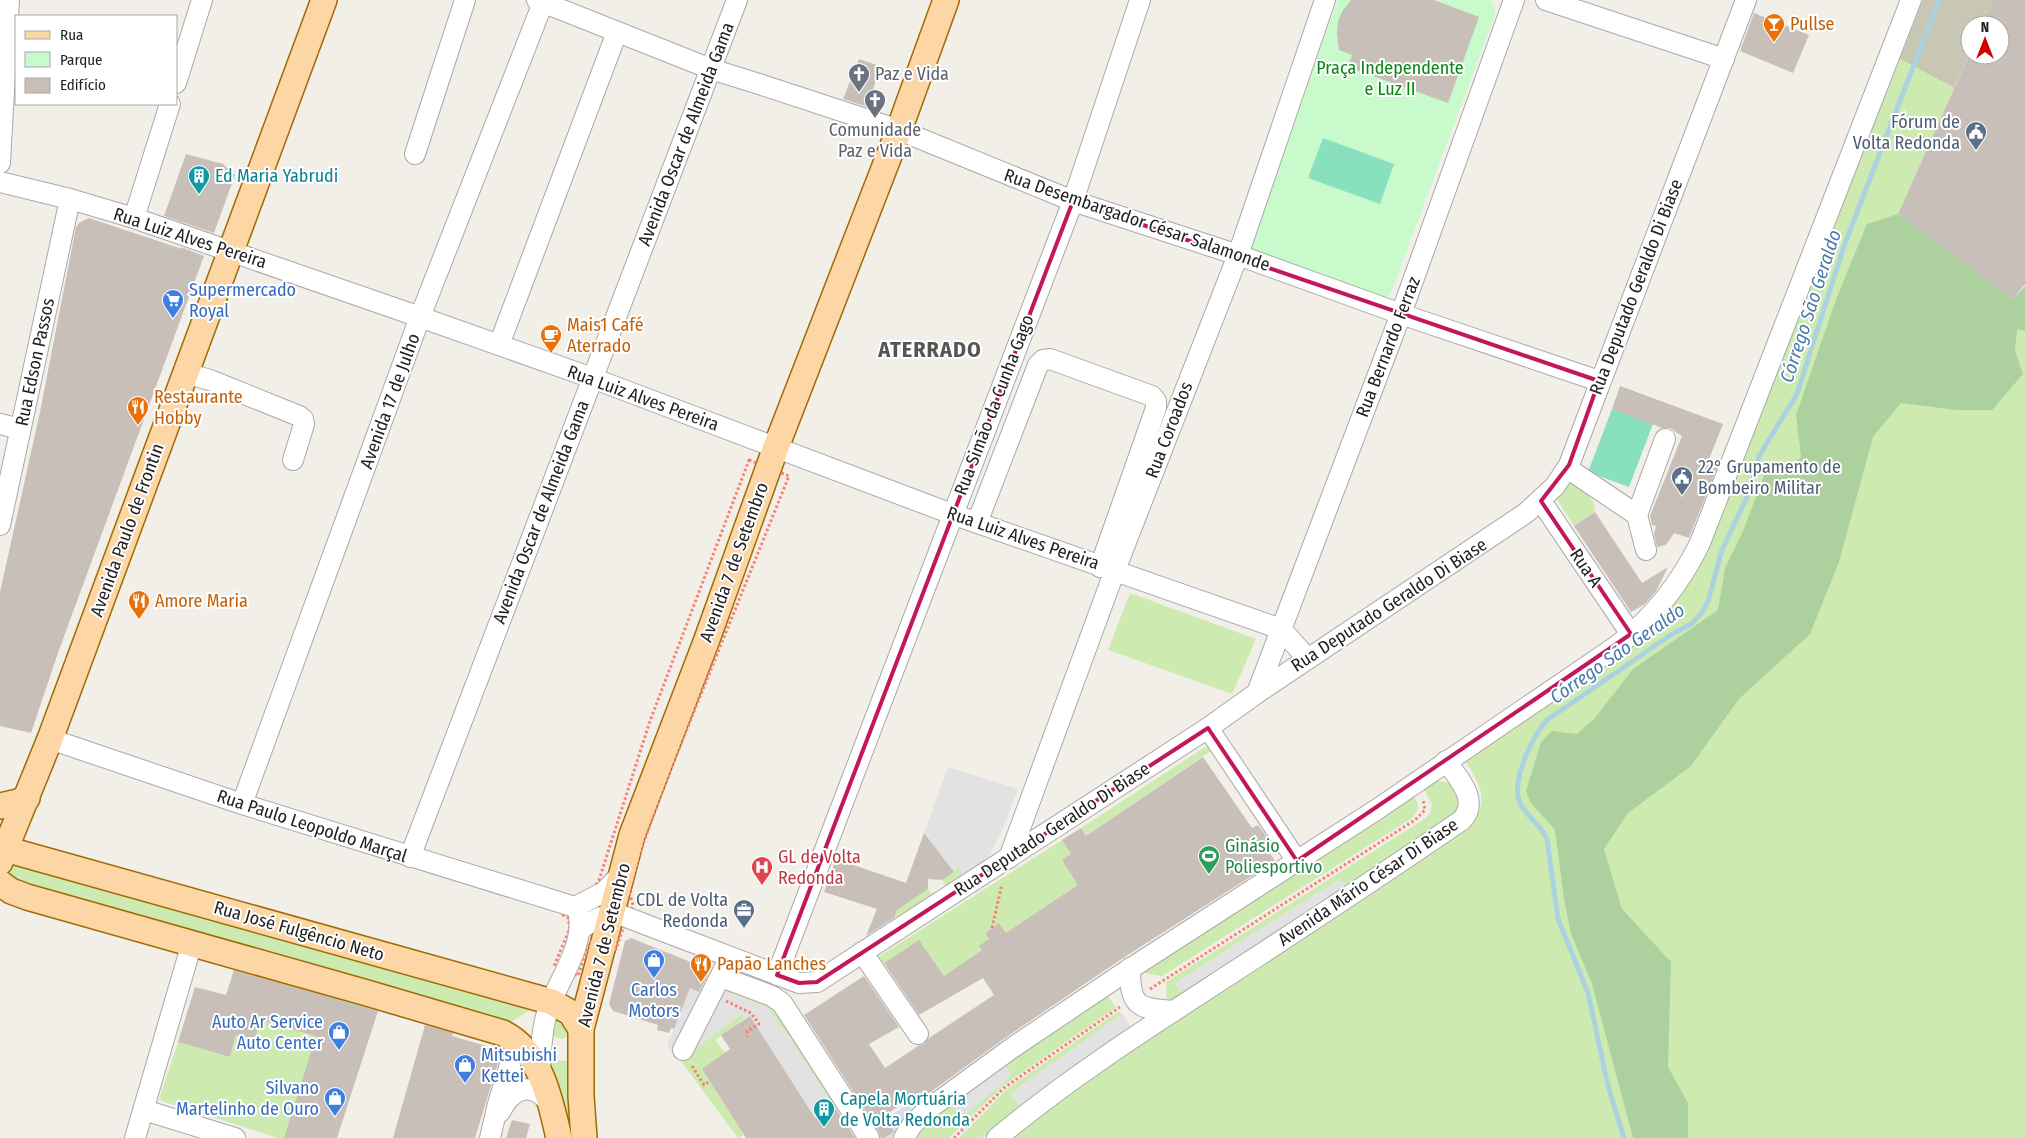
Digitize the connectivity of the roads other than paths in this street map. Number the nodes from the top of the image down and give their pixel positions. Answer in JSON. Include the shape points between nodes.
{"nodes":[{"id":1,"x":9,"y":0,"type":"edge"},
{"id":2,"x":202,"y":0,"type":"edge"},
{"id":3,"x":324,"y":0,"type":"edge"},
{"id":4,"x":465,"y":0,"type":"edge"},
{"id":5,"x":737,"y":0,"type":"edge"},
{"id":6,"x":946,"y":0,"type":"edge"},
{"id":7,"x":1140,"y":0,"type":"edge"},
{"id":8,"x":1325,"y":0,"type":"edge"},
{"id":9,"x":1514,"y":0,"type":"edge"},
{"id":10,"x":1546,"y":0,"type":"edge"},
{"id":11,"x":1746,"y":0,"type":"edge"},
{"id":12,"x":1911,"y":0,"type":"edge"},
{"id":13,"x":542,"y":1,"type":"edge"},
{"id":14,"x":617,"y":32,"type":"junction"},
{"id":15,"x":1724,"y":59,"type":"junction"},
{"id":16,"x":711,"y":70,"type":"junction"},
{"id":17,"x":178,"y":78,"type":"edge"},
{"id":18,"x":170,"y":105,"type":"edge"},
{"id":19,"x":899,"y":130,"type":"junction"},
{"id":20,"x":415,"y":154,"type":"dead end"},
{"id":21,"x":0,"y":163,"type":"edge"},
{"id":22,"x":0,"y":182,"type":"edge"},
{"id":23,"x":70,"y":199,"type":"junction"},
{"id":24,"x":1073,"y":201,"type":"junction"},
{"id":25,"x":134,"y":218,"type":"junction"},
{"id":26,"x":230,"y":251,"type":"junction"},
{"id":27,"x":1238,"y":255,"type":"junction"},
{"id":28,"x":1401,"y":314,"type":"junction"},
{"id":29,"x":420,"y":317,"type":"junction"},
{"id":30,"x":499,"y":345,"type":"junction"},
{"id":31,"x":185,"y":373,"type":"junction"},
{"id":32,"x":592,"y":378,"type":"junction"},
{"id":33,"x":1599,"y":381,"type":"junction"},
{"id":34,"x":0,"y":424,"type":"edge"},
{"id":35,"x":20,"y":429,"type":"junction"},
{"id":36,"x":1666,"y":439,"type":"dead end"},
{"id":37,"x":776,"y":448,"type":"junction"},
{"id":38,"x":293,"y":460,"type":"dead end"},
{"id":39,"x":1567,"y":468,"type":"junction"},
{"id":40,"x":1541,"y":501,"type":"junction"},
{"id":41,"x":952,"y":514,"type":"junction"},
{"id":42,"x":1637,"y":515,"type":"junction"},
{"id":43,"x":978,"y":523,"type":"junction"},
{"id":44,"x":0,"y":525,"type":"edge"},
{"id":45,"x":1646,"y":550,"type":"dead end"},
{"id":46,"x":1108,"y":568,"type":"junction"},
{"id":47,"x":1281,"y":629,"type":"junction"},
{"id":48,"x":1631,"y":634,"type":"junction"},
{"id":49,"x":1308,"y":659,"type":"junction"},
{"id":50,"x":1257,"y":693,"type":"junction"},
{"id":51,"x":1208,"y":728,"type":"junction"},
{"id":52,"x":50,"y":740,"type":"junction"},
{"id":53,"x":1446,"y":761,"type":"junction"},
{"id":54,"x":27,"y":798,"type":"junction"},
{"id":55,"x":242,"y":804,"type":"junction"},
{"id":56,"x":0,"y":806,"type":"edge"},
{"id":57,"x":2,"y":853,"type":"edge"},
{"id":58,"x":410,"y":857,"type":"junction"},
{"id":59,"x":1297,"y":861,"type":"junction"},
{"id":60,"x":1006,"y":867,"type":"junction"},
{"id":61,"x":621,"y":874,"type":"junction"},
{"id":62,"x":0,"y":883,"type":"edge"},
{"id":63,"x":571,"y":906,"type":"junction"},
{"id":64,"x":613,"y":914,"type":"junction"},
{"id":65,"x":581,"y":929,"type":"junction"},
{"id":66,"x":192,"y":943,"type":"junction"},
{"id":67,"x":862,"y":952,"type":"junction"},
{"id":68,"x":730,"y":957,"type":"junction"},
{"id":69,"x":1130,"y":968,"type":"junction"},
{"id":70,"x":777,"y":975,"type":"junction"},
{"id":71,"x":716,"y":986,"type":"junction"},
{"id":72,"x":552,"y":1002,"type":"junction"},
{"id":73,"x":1174,"y":1011,"type":"junction"},
{"id":74,"x":581,"y":1029,"type":"junction"},
{"id":75,"x":918,"y":1034,"type":"dead end"},
{"id":76,"x":517,"y":1042,"type":"junction"},
{"id":77,"x":683,"y":1050,"type":"road end"},
{"id":78,"x":540,"y":1071,"type":"junction"},
{"id":79,"x":551,"y":1105,"type":"junction"},
{"id":80,"x":144,"y":1110,"type":"junction"},
{"id":81,"x":492,"y":1132,"type":"edge"},
{"id":82,"x":135,"y":1138,"type":"edge"},
{"id":83,"x":235,"y":1138,"type":"edge"},
{"id":84,"x":559,"y":1138,"type":"edge"},
{"id":85,"x":584,"y":1138,"type":"edge"},
{"id":86,"x":869,"y":1138,"type":"edge"},
{"id":87,"x":904,"y":1138,"type":"edge"},
{"id":88,"x":996,"y":1138,"type":"edge"}],
"edges":[{"from":1,"to":21,"type":"street"},
{"from":2,"to":17,"type":"street"},
{"from":3,"to":26,"type":"main road","name":"Avenida Paulo de Frontin"},
{"from":4,"to":20,"type":"street"},
{"from":5,"to":16,"type":"street","name":"Avenida Oscar de Almeida Gama"},
{"from":6,"to":19,"type":"main road","name":"Avenida 7 de Setembro"},
{"from":7,"to":24,"type":"street","name":"Rua Simão da Cunha Gago"},
{"from":8,"to":27,"type":"street","name":"Rua Coroados"},
{"from":9,"to":28,"type":"street","name":"Rua Bernardo Ferraz"},
{"from":10,"to":15,"type":"street"},
{"from":11,"to":15,"type":"street","name":"Rua Deputado Geraldo Di Biase"},
{"from":12,"to":48,"type":"street","via":[[1700,543],[1666,599]]},
{"from":13,"to":14,"type":"street","name":"Rua Desembargador César Salamonde"},
{"from":13,"to":29,"type":"street","name":"Avenida 17 de Julho"},
{"from":14,"to":16,"type":"street","name":"Rua Desembargador César Salamonde"},
{"from":14,"to":30,"type":"street"},
{"from":15,"to":33,"type":"street","name":"Rua Deputado Geraldo Di Biase"},
{"from":16,"to":19,"type":"street","name":"Rua Desembargador César Salamonde"},
{"from":16,"to":32,"type":"street","name":"Avenida Oscar de Almeida Gama"},
{"from":18,"to":25,"type":"street"},
{"from":19,"to":24,"type":"street","name":"Rua Desembargador César Salamonde"},
{"from":19,"to":37,"type":"main road","name":"Avenida 7 de Setembro"},
{"from":22,"to":23,"type":"street","name":"Rua Luiz Alves Pereira"},
{"from":23,"to":25,"type":"street","name":"Rua Luiz Alves Pereira"},
{"from":23,"to":35,"type":"street","name":"Rua Edson Passos"},
{"from":24,"to":27,"type":"street","name":"Rua Desembargador César Salamonde"},
{"from":24,"to":41,"type":"street","name":"Rua Simão da Cunha Gago"},
{"from":25,"to":26,"type":"street","name":"Rua Luiz Alves Pereira"},
{"from":26,"to":29,"type":"street","name":"Rua Luiz Alves Pereira"},
{"from":26,"to":31,"type":"main road","name":"Avenida Paulo de Frontin"},
{"from":27,"to":28,"type":"street","name":"Rua Desembargador César Salamonde"},
{"from":27,"to":46,"type":"street","name":"Rua Coroados"},
{"from":28,"to":33,"type":"street","name":"Rua Desembargador César Salamonde"},
{"from":28,"to":47,"type":"street","name":"Rua Bernardo Ferraz"},
{"from":29,"to":30,"type":"street","name":"Rua Luiz Alves Pereira"},
{"from":29,"to":55,"type":"street","name":"Avenida 17 de Julho"},
{"from":30,"to":32,"type":"street","name":"Rua Luiz Alves Pereira"},
{"from":31,"to":38,"type":"street","via":[[210,380],[303,419]]},
{"from":31,"to":52,"type":"main road","name":"Avenida Paulo de Frontin"},
{"from":32,"to":37,"type":"street","name":"Rua Luiz Alves Pereira"},
{"from":32,"to":58,"type":"street","name":"Avenida Oscar de Almeida Gama"},
{"from":33,"to":39,"type":"street","name":"Rua Deputado Geraldo Di Biase"},
{"from":34,"to":35,"type":"street"},
{"from":35,"to":44,"type":"street","name":"Rua Edson Passos"},
{"from":36,"to":42,"type":"street"},
{"from":37,"to":41,"type":"street","name":"Rua Luiz Alves Pereira"},
{"from":37,"to":61,"type":"main road","name":"Avenida 7 de Setembro","via":[[627,850]]},
{"from":39,"to":40,"type":"street","name":"Rua Deputado Geraldo Di Biase"},
{"from":39,"to":42,"type":"street"},
{"from":40,"to":48,"type":"street","name":"Rua A"},
{"from":40,"to":49,"type":"street","name":"Rua Deputado Geraldo Di Biase"},
{"from":41,"to":43,"type":"street","name":"Rua Luiz Alves Pereira"},
{"from":41,"to":70,"type":"street","name":"Rua Simão da Cunha Gago"},
{"from":42,"to":45,"type":"street"},
{"from":43,"to":46,"type":"street","name":"Rua Luiz Alves Pereira"},
{"from":43,"to":46,"type":"street","via":[[1038,366],[1044,360],[1050,360],[1152,396],[1156,401]]},
{"from":46,"to":47,"type":"street","name":"Rua Luiz Alves Pereira"},
{"from":46,"to":60,"type":"street","name":"Rua Coroados"},
{"from":47,"to":49,"type":"street"},
{"from":47,"to":50,"type":"street","name":"Rua Bernardo Ferraz"},
{"from":48,"to":53,"type":"street"},
{"from":49,"to":50,"type":"street","name":"Rua Deputado Geraldo Di Biase"},
{"from":50,"to":51,"type":"street","name":"Rua Deputado Geraldo Di Biase"},
{"from":51,"to":59,"type":"street"},
{"from":51,"to":60,"type":"street","name":"Rua Deputado Geraldo Di Biase"},
{"from":52,"to":54,"type":"main road","name":"Avenida Paulo de Frontin"},
{"from":52,"to":55,"type":"street","name":"Rua Paulo Leopoldo Marçal"},
{"from":53,"to":59,"type":"street"},
{"from":53,"to":73,"type":"street","name":"Avenida Mário César Di Biase","via":[[1469,797],[1469,807],[1462,820]]},
{"from":54,"to":56,"type":"main road"},
{"from":54,"to":57,"type":"main road","name":"Avenida Paulo de Frontin"},
{"from":55,"to":58,"type":"street","name":"Rua Paulo Leopoldo Marçal"},
{"from":57,"to":72,"type":"main road","name":"Rua José Fulgêncio Neto"},
{"from":58,"to":63,"type":"street","name":"Rua Paulo Leopoldo Marçal"},
{"from":59,"to":69,"type":"street"},
{"from":60,"to":67,"type":"street","name":"Rua Deputado Geraldo Di Biase"},
{"from":61,"to":63,"type":"street","via":[[604,892]]},
{"from":61,"to":64,"type":"main road","name":"Avenida 7 de Setembro"},
{"from":62,"to":66,"type":"main road","via":[[27,897]]},
{"from":63,"to":65,"type":"street","via":[[580,917]]},
{"from":64,"to":65,"type":"street","via":[[596,919]]},
{"from":64,"to":68,"type":"street","via":[[634,919]]},
{"from":64,"to":74,"type":"main road","name":"Avenida 7 de Setembro"},
{"from":65,"to":72,"type":"street","name":"Avenida 7 de Setembro"},
{"from":66,"to":76,"type":"main road","via":[[496,1031]]},
{"from":66,"to":80,"type":"street"},
{"from":67,"to":70,"type":"street","name":"Rua Deputado Geraldo Di Biase","via":[[812,983],[799,983]]},
{"from":67,"to":75,"type":"street"},
{"from":68,"to":70,"type":"street"},
{"from":68,"to":71,"type":"street"},
{"from":69,"to":73,"type":"street","via":[[1131,993],[1135,1000],[1144,1007]]},
{"from":69,"to":87,"type":"street","via":[[976,1073],[928,1110]]},
{"from":71,"to":77,"type":"street"},
{"from":71,"to":86,"type":"street","via":[[772,996],[782,1003]]},
{"from":72,"to":74,"type":"main road","name":"Rua José Fulgêncio Neto","via":[[571,1013]]},
{"from":72,"to":78,"type":"street","name":"Avenida 7 de Setembro","via":[[543,1028]]},
{"from":73,"to":88,"type":"street","name":"Avenida Mário César Di Biase"},
{"from":74,"to":85,"type":"main road","name":"Avenida 7 de Setembro"},
{"from":76,"to":78,"type":"main road"},
{"from":76,"to":81,"type":"street"},
{"from":78,"to":79,"type":"main road","name":"Avenida 7 de Setembro"},
{"from":79,"to":81,"type":"street","via":[[538,1092],[517,1091],[506,1101]]},
{"from":79,"to":84,"type":"main road","name":"Avenida 7 de Setembro"},
{"from":80,"to":82,"type":"street"},
{"from":80,"to":83,"type":"street"}]}
